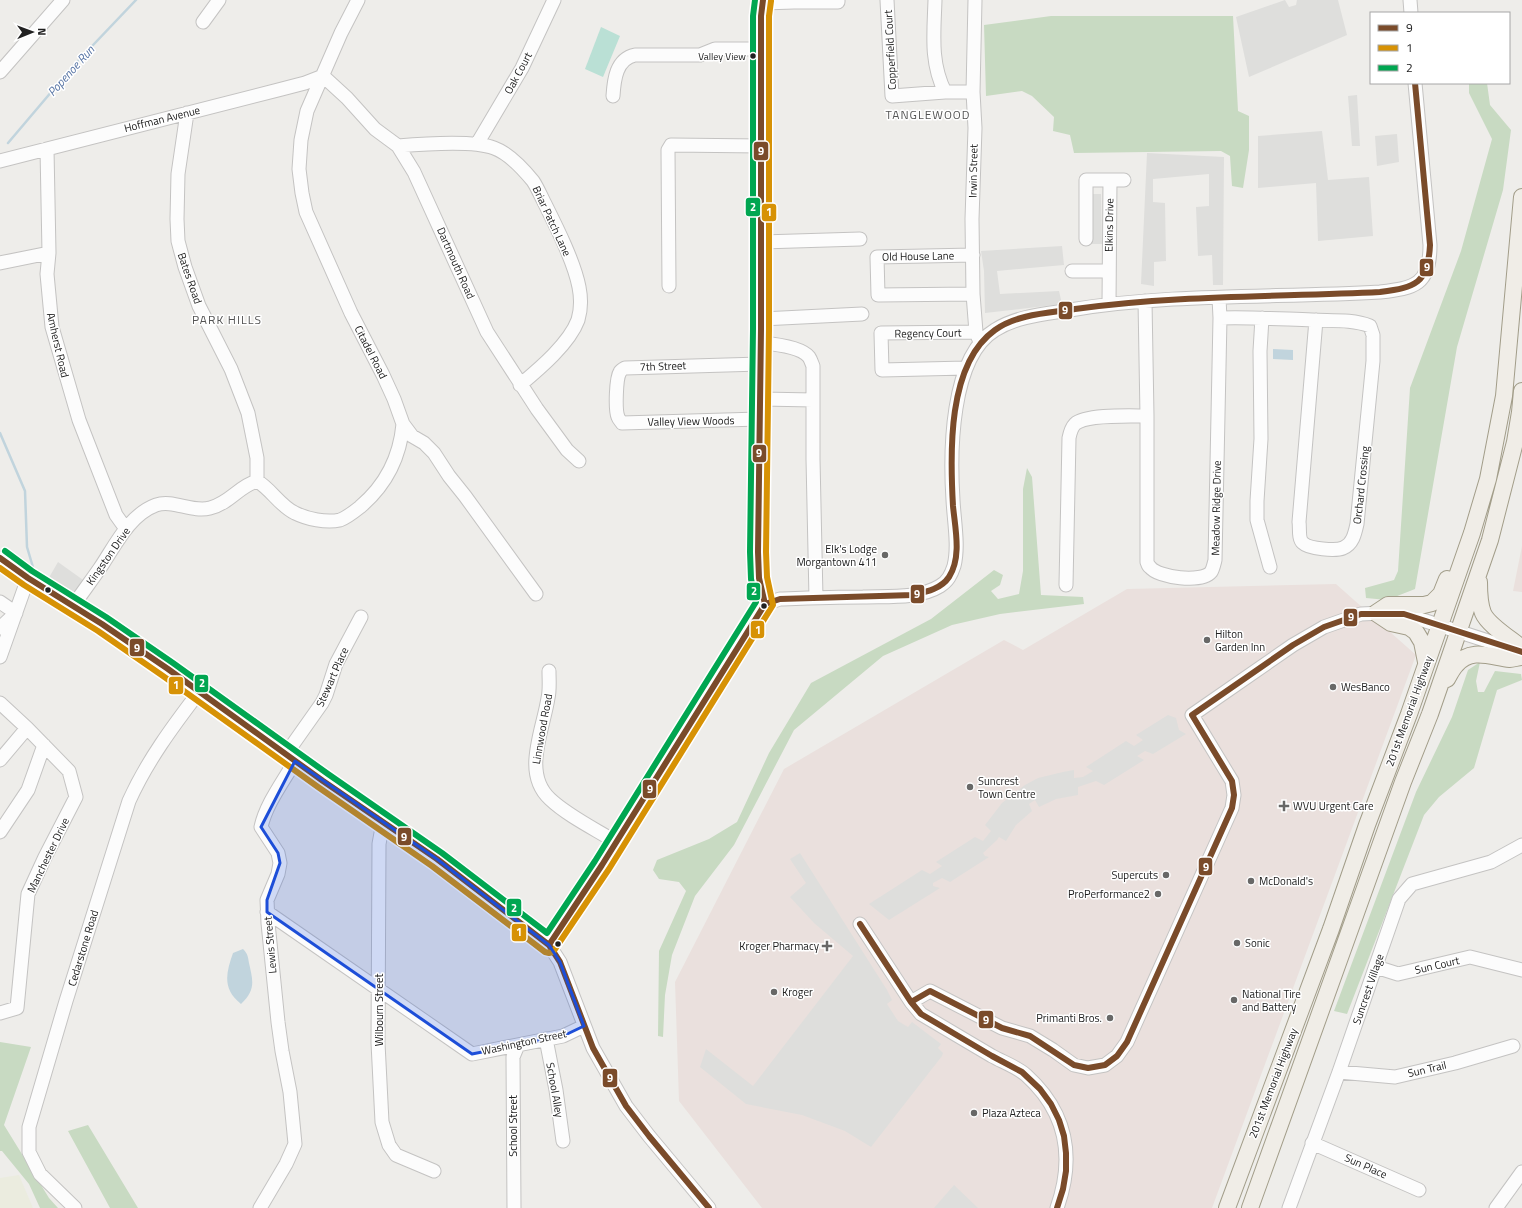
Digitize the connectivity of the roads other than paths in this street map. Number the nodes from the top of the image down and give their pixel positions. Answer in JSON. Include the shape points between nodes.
{"nodes":[{"id":1,"x":63,"y":0,"type":"edge"},
{"id":2,"x":219,"y":0,"type":"edge"},
{"id":3,"x":358,"y":0,"type":"edge"},
{"id":4,"x":554,"y":0,"type":"edge"},
{"id":5,"x":838,"y":0,"type":"edge"},
{"id":6,"x":887,"y":0,"type":"edge"},
{"id":7,"x":935,"y":0,"type":"edge"},
{"id":8,"x":975,"y":0,"type":"edge"},
{"id":9,"x":1410,"y":0,"type":"edge"},
{"id":10,"x":794,"y":1,"type":"edge"},
{"id":11,"x":763,"y":2,"type":"edge"},
{"id":12,"x":1411,"y":12,"type":"edge"},
{"id":13,"x":203,"y":22,"type":"dead end"},
{"id":14,"x":761,"y":49,"type":"junction"},
{"id":15,"x":0,"y":72,"type":"edge"},
{"id":16,"x":323,"y":76,"type":"junction"},
{"id":17,"x":1415,"y":84,"type":"edge"},
{"id":18,"x":945,"y":92,"type":"junction"},
{"id":19,"x":972,"y":92,"type":"junction"},
{"id":20,"x":613,"y":96,"type":"dead end"},
{"id":21,"x":187,"y":113,"type":"junction"},
{"id":22,"x":476,"y":144,"type":"junction"},
{"id":23,"x":398,"y":146,"type":"junction"},
{"id":24,"x":761,"y":146,"type":"junction"},
{"id":25,"x":47,"y":149,"type":"junction"},
{"id":26,"x":0,"y":161,"type":"edge"},
{"id":27,"x":1110,"y":180,"type":"junction"},
{"id":28,"x":1124,"y":180,"type":"dead end"},
{"id":29,"x":1522,"y":197,"type":"edge"},
{"id":30,"x":860,"y":239,"type":"dead end"},
{"id":31,"x":1086,"y":239,"type":"dead end"},
{"id":32,"x":761,"y":242,"type":"junction"},
{"id":33,"x":49,"y":253,"type":"junction"},
{"id":34,"x":973,"y":255,"type":"junction"},
{"id":35,"x":0,"y":263,"type":"edge"},
{"id":36,"x":1109,"y":270,"type":"junction"},
{"id":37,"x":1072,"y":271,"type":"dead end"},
{"id":38,"x":669,"y":286,"type":"dead end"},
{"id":39,"x":973,"y":294,"type":"junction"},
{"id":40,"x":1219,"y":298,"type":"junction"},
{"id":41,"x":1145,"y":301,"type":"junction"},
{"id":42,"x":1109,"y":304,"type":"junction"},
{"id":43,"x":862,"y":314,"type":"dead end"},
{"id":44,"x":1220,"y":318,"type":"junction"},
{"id":45,"x":1262,"y":318,"type":"junction"},
{"id":46,"x":761,"y":319,"type":"junction"},
{"id":47,"x":1316,"y":320,"type":"junction"},
{"id":48,"x":978,"y":337,"type":"junction"},
{"id":49,"x":761,"y":343,"type":"junction"},
{"id":50,"x":760,"y":364,"type":"junction"},
{"id":51,"x":966,"y":368,"type":"junction"},
{"id":52,"x":520,"y":385,"type":"junction"},
{"id":53,"x":1522,"y":390,"type":"edge"},
{"id":54,"x":760,"y":399,"type":"junction"},
{"id":55,"x":813,"y":400,"type":"junction"},
{"id":56,"x":1147,"y":416,"type":"junction"},
{"id":57,"x":759,"y":419,"type":"junction"},
{"id":58,"x":622,"y":423,"type":"joint"},
{"id":59,"x":403,"y":424,"type":"junction"},
{"id":60,"x":579,"y":461,"type":"dead end"},
{"id":61,"x":257,"y":482,"type":"junction"},
{"id":62,"x":1480,"y":503,"type":"junction"},
{"id":63,"x":126,"y":529,"type":"junction"},
{"id":64,"x":0,"y":558,"type":"edge"},
{"id":65,"x":1270,"y":567,"type":"dead end"},
{"id":66,"x":1478,"y":573,"type":"junction"},
{"id":67,"x":28,"y":578,"type":"junction"},
{"id":68,"x":1066,"y":585,"type":"dead end"},
{"id":69,"x":536,"y":594,"type":"dead end"},
{"id":70,"x":816,"y":598,"type":"junction"},
{"id":71,"x":0,"y":602,"type":"edge"},
{"id":72,"x":765,"y":604,"type":"junction"},
{"id":73,"x":73,"y":606,"type":"junction"},
{"id":74,"x":16,"y":613,"type":"junction"},
{"id":75,"x":1376,"y":613,"type":"junction"},
{"id":76,"x":361,"y":617,"type":"dead end"},
{"id":77,"x":1439,"y":624,"type":"junction"},
{"id":78,"x":0,"y":628,"type":"edge"},
{"id":79,"x":1459,"y":631,"type":"junction"},
{"id":80,"x":1522,"y":648,"type":"edge"},
{"id":81,"x":1522,"y":652,"type":"edge"},
{"id":82,"x":1522,"y":656,"type":"edge"},
{"id":83,"x":0,"y":657,"type":"edge"},
{"id":84,"x":1426,"y":663,"type":"junction"},
{"id":85,"x":549,"y":671,"type":"dead end"},
{"id":86,"x":199,"y":692,"type":"junction"},
{"id":87,"x":0,"y":703,"type":"edge"},
{"id":88,"x":1430,"y":714,"type":"junction"},
{"id":89,"x":27,"y":728,"type":"junction"},
{"id":90,"x":44,"y":745,"type":"junction"},
{"id":91,"x":291,"y":758,"type":"junction"},
{"id":92,"x":0,"y":760,"type":"edge"},
{"id":93,"x":382,"y":822,"type":"junction"},
{"id":94,"x":0,"y":832,"type":"edge"},
{"id":95,"x":616,"y":842,"type":"junction"},
{"id":96,"x":1522,"y":845,"type":"edge"},
{"id":97,"x":267,"y":912,"type":"junction"},
{"id":98,"x":860,"y":924,"type":"dead end"},
{"id":99,"x":549,"y":945,"type":"junction"},
{"id":100,"x":1376,"y":967,"type":"junction"},
{"id":101,"x":1522,"y":970,"type":"edge"},
{"id":102,"x":379,"y":990,"type":"junction"},
{"id":103,"x":911,"y":1002,"type":"junction"},
{"id":104,"x":0,"y":1013,"type":"edge"},
{"id":105,"x":584,"y":1026,"type":"junction"},
{"id":106,"x":546,"y":1039,"type":"junction"},
{"id":107,"x":518,"y":1045,"type":"junction"},
{"id":108,"x":1513,"y":1046,"type":"dead end"},
{"id":109,"x":1339,"y":1072,"type":"junction"},
{"id":110,"x":563,"y":1141,"type":"dead end"},
{"id":111,"x":1312,"y":1143,"type":"junction"},
{"id":112,"x":434,"y":1171,"type":"dead end"},
{"id":113,"x":1522,"y":1172,"type":"edge"},
{"id":114,"x":1419,"y":1190,"type":"dead end"},
{"id":115,"x":75,"y":1208,"type":"edge"},
{"id":116,"x":260,"y":1208,"type":"edge"},
{"id":117,"x":514,"y":1208,"type":"edge"},
{"id":118,"x":709,"y":1208,"type":"edge"},
{"id":119,"x":1057,"y":1208,"type":"edge"},
{"id":120,"x":1227,"y":1208,"type":"edge"},
{"id":121,"x":1250,"y":1208,"type":"edge"},
{"id":122,"x":1289,"y":1208,"type":"edge"},
{"id":123,"x":1496,"y":1208,"type":"edge"}],
"edges":[{"from":1,"to":15,"type":"street"},
{"from":2,"to":13,"type":"street"},
{"from":3,"to":16,"type":"street","name":"Citadel Road"},
{"from":4,"to":22,"type":"street","name":"Oak Court","via":[[522,68]]},
{"from":5,"to":10,"type":"street"},
{"from":6,"to":18,"type":"street","name":"Copperfield Court","via":[[892,96]]},
{"from":7,"to":18,"type":"street","via":[[934,48],[938,78]]},
{"from":8,"to":19,"type":"street","name":"Irwin Street"},
{"from":9,"to":12,"type":"street"},
{"from":10,"to":11,"type":"street"},
{"from":11,"to":14,"type":"street"},
{"from":14,"to":20,"type":"street","via":[[715,49],[700,55],[628,57],[617,72]]},
{"from":14,"to":24,"type":"street"},
{"from":16,"to":21,"type":"street","name":"Hoffman Avenue","via":[[285,89]]},
{"from":16,"to":23,"type":"street","name":"Dartmouth Road","via":[[375,129]]},
{"from":16,"to":59,"type":"street","name":"Citadel Road","via":[[307,112],[301,140],[299,169],[306,212],[394,399]]},
{"from":17,"to":40,"type":"street","via":[[1430,245],[1428,268],[1424,277],[1417,284],[1407,288],[1380,292]]},
{"from":18,"to":19,"type":"street","name":"Copperfield Court"},
{"from":19,"to":34,"type":"street","name":"Irwin Street"},
{"from":21,"to":25,"type":"street","name":"Hoffman Avenue"},
{"from":21,"to":61,"type":"street","name":"Bates Road","via":[[178,174],[178,241],[199,306],[231,369],[248,413],[257,458]]},
{"from":22,"to":23,"type":"street","name":"Briar Patch Lane"},
{"from":22,"to":52,"type":"street","name":"Briar Patch Lane","via":[[495,148],[516,162],[534,182],[572,263],[579,286],[578,320],[548,361]]},
{"from":23,"to":52,"type":"street","name":"Dartmouth Road","via":[[414,172],[487,332]]},
{"from":24,"to":32,"type":"street"},
{"from":24,"to":38,"type":"street","via":[[671,146],[668,150]]},
{"from":25,"to":26,"type":"street","name":"Hoffman Avenue"},
{"from":25,"to":33,"type":"street","name":"Amherst Road"},
{"from":27,"to":28,"type":"street"},
{"from":27,"to":31,"type":"street","via":[[1086,180]]},
{"from":27,"to":36,"type":"street","name":"Elkins Drive"},
{"from":29,"to":62,"type":"main road","name":"201st Memorial Highway","via":[[1504,396]]},
{"from":30,"to":32,"type":"street"},
{"from":32,"to":46,"type":"street"},
{"from":33,"to":35,"type":"street"},
{"from":33,"to":63,"type":"street","name":"Amherst Road","via":[[48,299],[58,353],[105,490],[116,515]]},
{"from":34,"to":39,"type":"street","name":"Irwin Street"},
{"from":34,"to":39,"type":"street","name":"Old House Lane","via":[[877,257],[878,295]]},
{"from":36,"to":37,"type":"street"},
{"from":36,"to":42,"type":"street","name":"Elkins Drive"},
{"from":39,"to":48,"type":"street","name":"Irwin Street"},
{"from":40,"to":41,"type":"street"},
{"from":40,"to":44,"type":"street","name":"Meadow Ridge Drive"},
{"from":41,"to":42,"type":"street"},
{"from":41,"to":56,"type":"street","name":"Meadow Ridge Drive"},
{"from":42,"to":48,"type":"street","via":[[1032,316]]},
{"from":43,"to":46,"type":"street"},
{"from":44,"to":45,"type":"street","name":"Orchard Crossing"},
{"from":44,"to":56,"type":"street","name":"Meadow Ridge Drive","via":[[1215,560],[1212,571],[1199,578],[1170,576],[1150,568],[1147,562]]},
{"from":45,"to":47,"type":"street","name":"Orchard Crossing"},
{"from":45,"to":65,"type":"street","via":[[1257,520]]},
{"from":46,"to":49,"type":"street"},
{"from":47,"to":47,"type":"street","name":"Orchard Crossing","via":[[1362,323],[1370,326],[1373,335],[1373,361],[1357,524],[1354,538],[1343,548],[1311,547],[1303,544],[1301,540],[1299,522]]},
{"from":48,"to":51,"type":"street"},
{"from":48,"to":51,"type":"street","name":"Regency Court","via":[[881,333],[882,370]]},
{"from":49,"to":50,"type":"street"},
{"from":49,"to":55,"type":"street","via":[[790,348],[809,357],[813,366]]},
{"from":50,"to":54,"type":"street"},
{"from":50,"to":58,"type":"street","name":"7th Street","via":[[625,368],[620,372],[617,387],[618,418]]},
{"from":51,"to":70,"type":"street","via":[[955,414],[952,441],[956,547],[950,578],[924,593]]},
{"from":52,"to":60,"type":"street","name":"Dartmouth Road","via":[[567,450]]},
{"from":53,"to":66,"type":"main road","name":"201st Memorial Highway","via":[[1514,442],[1490,540]]},
{"from":54,"to":55,"type":"street"},
{"from":54,"to":57,"type":"street"},
{"from":55,"to":70,"type":"street"},
{"from":56,"to":68,"type":"street","via":[[1094,418],[1076,423],[1071,429]]},
{"from":57,"to":58,"type":"street","name":"Valley View Woods"},
{"from":57,"to":72,"type":"street","via":[[759,578]]},
{"from":59,"to":61,"type":"street","via":[[402,441],[384,482],[372,497],[340,520],[320,520],[293,512],[265,486]]},
{"from":59,"to":69,"type":"street","name":"Citadel Road","via":[[412,436],[434,453]]},
{"from":61,"to":63,"type":"street","name":"Kingston Drive","via":[[250,483],[219,506],[208,509],[156,505],[143,512]]},
{"from":62,"to":75,"type":"main road","via":[[1466,527],[1441,594],[1432,603],[1388,605]]},
{"from":62,"to":77,"type":"main road","name":"201st Memorial Highway","via":[[1472,533]]},
{"from":63,"to":73,"type":"street","name":"Kingston Drive"},
{"from":64,"to":67,"type":"street"},
{"from":66,"to":79,"type":"main road","name":"201st Memorial Highway"},
{"from":66,"to":80,"type":"main road","via":[[1483,614],[1492,625]]},
{"from":67,"to":73,"type":"street"},
{"from":67,"to":74,"type":"street"},
{"from":70,"to":72,"type":"street","via":[[780,599]]},
{"from":71,"to":74,"type":"street"},
{"from":72,"to":95,"type":"street"},
{"from":73,"to":86,"type":"street","via":[[168,668]]},
{"from":74,"to":78,"type":"street"},
{"from":74,"to":83,"type":"street"},
{"from":75,"to":77,"type":"street","via":[[1404,614]]},
{"from":75,"to":84,"type":"main road","via":[[1391,623],[1409,627],[1416,632],[1422,642]]},
{"from":75,"to":103,"type":"street","via":[[1361,614],[1324,627],[1293,645],[1192,715],[1232,781],[1232,808],[1127,1042],[1117,1056],[1105,1065],[1088,1068],[1074,1065],[1030,1036],[1002,1028],[930,991]]},
{"from":76,"to":91,"type":"street","name":"Stewart Place","via":[[336,664],[322,704]]},
{"from":77,"to":79,"type":"street"},
{"from":77,"to":84,"type":"main road","name":"201st Memorial Highway"},
{"from":79,"to":81,"type":"street"},
{"from":79,"to":88,"type":"main road","name":"201st Memorial Highway"},
{"from":82,"to":88,"type":"main road","via":[[1511,659],[1481,654],[1468,656],[1456,664]]},
{"from":84,"to":120,"type":"main road","name":"201st Memorial Highway"},
{"from":85,"to":95,"type":"street","name":"Linnwood Road","via":[[549,697],[534,763],[536,776],[550,800]]},
{"from":86,"to":91,"type":"street"},
{"from":86,"to":115,"type":"street","name":"Cedarstone Road","via":[[165,737],[139,779],[129,801],[29,1126],[29,1152],[40,1174]]},
{"from":87,"to":89,"type":"street","name":"Manchester Drive"},
{"from":88,"to":121,"type":"main road","name":"201st Memorial Highway","via":[[1403,782]]},
{"from":89,"to":90,"type":"street","name":"Manchester Drive"},
{"from":89,"to":92,"type":"street"},
{"from":90,"to":94,"type":"street","via":[[28,790]]},
{"from":90,"to":104,"type":"street","name":"Manchester Drive","via":[[70,771],[76,797],[28,894],[17,1008]]},
{"from":91,"to":93,"type":"street"},
{"from":91,"to":97,"type":"street","name":"Lewis Street","via":[[261,827],[278,853],[280,863],[267,900]]},
{"from":93,"to":99,"type":"street","via":[[479,890]]},
{"from":93,"to":102,"type":"street","name":"Wilbourn Street","via":[[379,844]]},
{"from":95,"to":99,"type":"street"},
{"from":96,"to":100,"type":"street","name":"Suncrest Village","via":[[1491,862],[1412,884],[1399,899]]},
{"from":97,"to":102,"type":"street","name":"Washington Street"},
{"from":97,"to":116,"type":"street","name":"Lewis Street","via":[[278,1022],[290,1092],[295,1144]]},
{"from":98,"to":103,"type":"street"},
{"from":99,"to":105,"type":"street","via":[[560,962]]},
{"from":100,"to":101,"type":"street","name":"Sun Court","via":[[1398,974],[1470,957]]},
{"from":100,"to":109,"type":"street","name":"Suncrest Village"},
{"from":102,"to":107,"type":"street","name":"Washington Street","via":[[472,1054]]},
{"from":102,"to":112,"type":"street","name":"Wilbourn Street","via":[[378,1043],[382,1122],[389,1145],[396,1155]]},
{"from":103,"to":119,"type":"street","via":[[921,1014],[1025,1074],[1046,1096],[1059,1121],[1066,1149],[1066,1180]]},
{"from":105,"to":106,"type":"street","name":"Washington Street","via":[[563,1036]]},
{"from":105,"to":118,"type":"street","via":[[593,1048],[626,1106]]},
{"from":106,"to":107,"type":"street","name":"Washington Street"},
{"from":106,"to":110,"type":"street","name":"School Alley"},
{"from":107,"to":117,"type":"street","name":"School Street","via":[[513,1057]]},
{"from":108,"to":109,"type":"street","name":"Sun Trail","via":[[1395,1077]]},
{"from":109,"to":111,"type":"street","name":"Suncrest Village"},
{"from":111,"to":114,"type":"street","name":"Sun Place"},
{"from":111,"to":122,"type":"street","name":"Suncrest Village"},
{"from":113,"to":123,"type":"street"}]}
